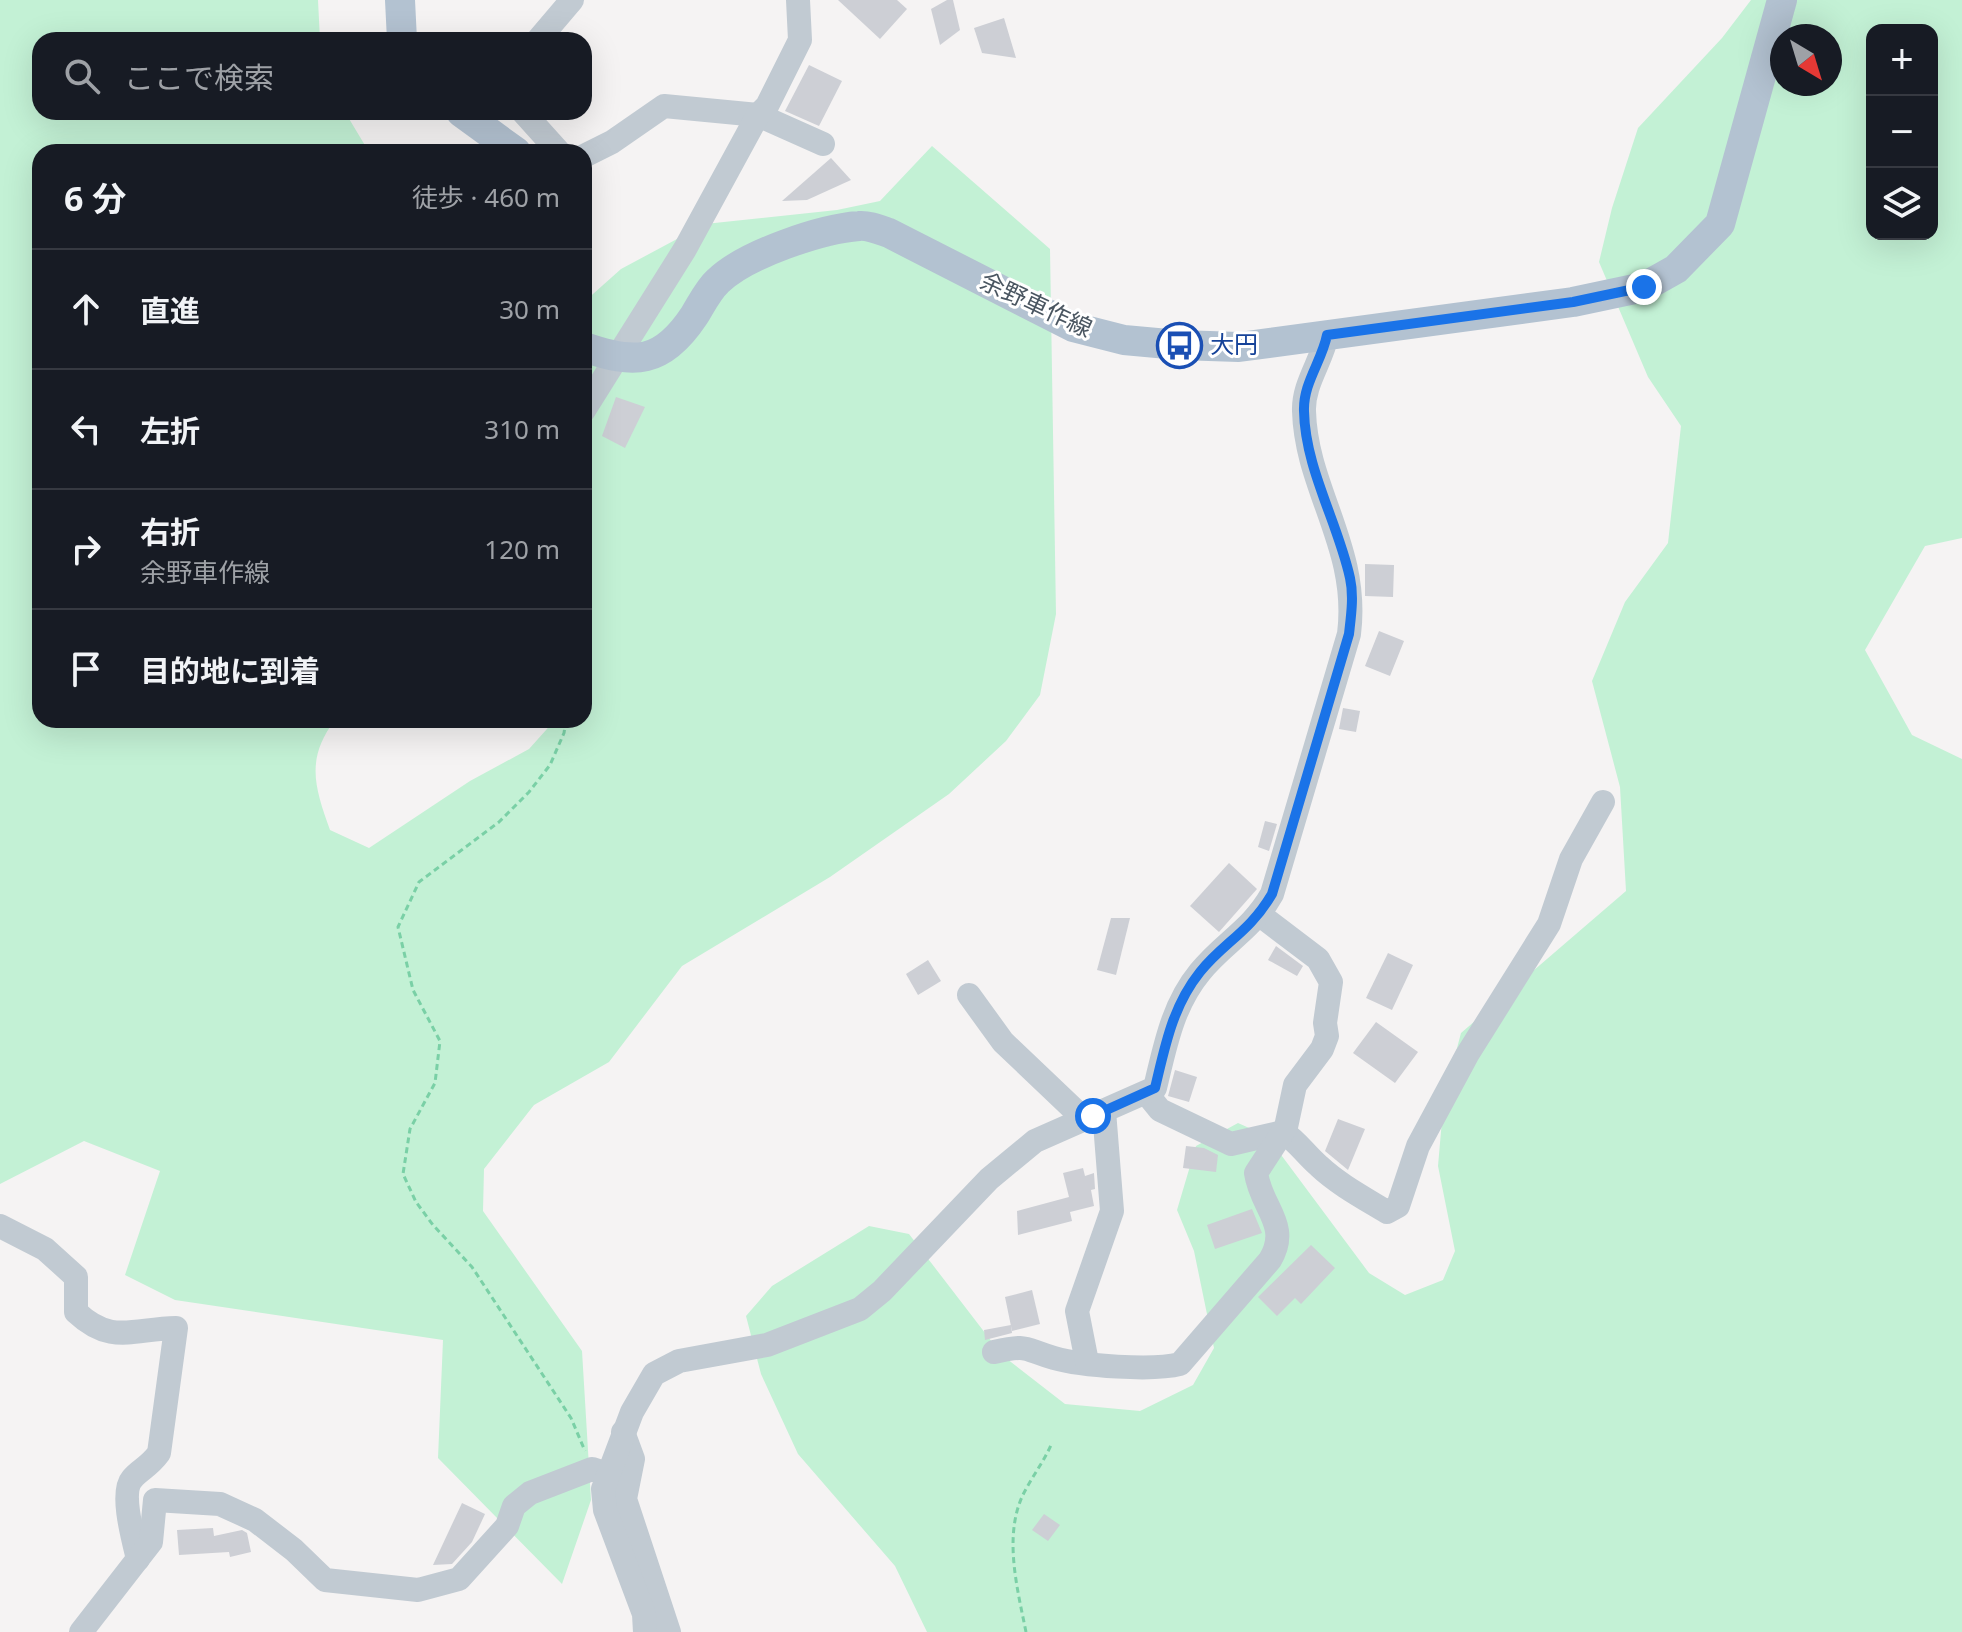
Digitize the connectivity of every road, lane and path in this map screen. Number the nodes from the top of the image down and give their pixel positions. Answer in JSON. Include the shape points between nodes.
{"nodes":[{"id":1,"x":400,"y":0,"type":"edge"},
{"id":2,"x":572,"y":0,"type":"edge"},
{"id":3,"x":798,"y":0,"type":"edge"},
{"id":4,"x":1782,"y":0,"type":"edge"},
{"id":5,"x":402,"y":32,"type":"edge"},
{"id":6,"x":545,"y":32,"type":"edge"},
{"id":7,"x":758,"y":115,"type":"junction"},
{"id":8,"x":472,"y":120,"type":"edge"},
{"id":9,"x":530,"y":120,"type":"edge"},
{"id":10,"x":505,"y":144,"type":"edge"},
{"id":11,"x":552,"y":144,"type":"edge"},
{"id":12,"x":823,"y":144,"type":"dead end"},
{"id":13,"x":592,"y":152,"type":"edge"},
{"id":14,"x":1327,"y":335,"type":"junction"},
{"id":15,"x":592,"y":349,"type":"edge"},
{"id":16,"x":615,"y":356,"type":"junction"},
{"id":17,"x":592,"y":396,"type":"edge"},
{"id":18,"x":565,"y":728,"type":"edge"},
{"id":19,"x":1603,"y":802,"type":"dead end"},
{"id":20,"x":1260,"y":915,"type":"junction"},
{"id":21,"x":969,"y":995,"type":"dead end"},
{"id":22,"x":1147,"y":1094,"type":"junction"},
{"id":23,"x":1094,"y":1116,"type":"junction"},
{"id":24,"x":1283,"y":1132,"type":"junction"},
{"id":25,"x":0,"y":1226,"type":"edge"},
{"id":26,"x":994,"y":1352,"type":"dead end"},
{"id":27,"x":1087,"y":1362,"type":"junction"},
{"id":28,"x":623,"y":1432,"type":"junction"},
{"id":29,"x":1051,"y":1445,"type":"dead end"},
{"id":30,"x":600,"y":1472,"type":"junction"},
{"id":31,"x":138,"y":1559,"type":"junction"},
{"id":32,"x":81,"y":1632,"type":"edge"},
{"id":33,"x":645,"y":1632,"type":"edge"},
{"id":34,"x":669,"y":1632,"type":"edge"},
{"id":35,"x":1026,"y":1632,"type":"edge"}],
"edges":[{"from":1,"to":5,"type":"main road"},
{"from":2,"to":6,"type":"street"},
{"from":3,"to":7,"type":"street","via":[[800,40]]},
{"from":4,"to":14,"type":"main road","name":"余野車作線","via":[[1720,224],[1676,269],[1644,287],[1573,302]]},
{"from":7,"to":12,"type":"street"},
{"from":7,"to":13,"type":"street","via":[[664,106]]},
{"from":7,"to":16,"type":"street","via":[[685,249]]},
{"from":8,"to":10,"type":"main road"},
{"from":9,"to":11,"type":"street"},
{"from":14,"to":16,"type":"main road","name":"余野車作線","via":[[1239,347],[1124,340],[1073,327],[889,233],[861,225],[741,262],[716,283],[664,351],[634,360]]},
{"from":14,"to":20,"type":"street","via":[[1306,388],[1304,410],[1307,440],[1351,580],[1351,621],[1272,894]]},
{"from":15,"to":16,"type":"main road","name":"余野車作線"},
{"from":16,"to":17,"type":"street"},
{"from":18,"to":30,"type":"path","via":[[550,765],[529,792],[499,822],[419,882],[398,927],[413,990],[440,1041],[435,1083],[410,1129],[403,1174],[416,1202],[472,1267],[571,1418]]},
{"from":19,"to":24,"type":"street","via":[[1571,859],[1549,924],[1467,1055],[1418,1146],[1398,1206],[1387,1212],[1368,1201],[1317,1165]]},
{"from":20,"to":22,"type":"street","via":[[1187,991],[1174,1013],[1155,1088]]},
{"from":20,"to":24,"type":"street","via":[[1318,959],[1331,982],[1327,1036],[1313,1065],[1295,1085]]},
{"from":21,"to":23,"type":"street","via":[[1003,1042]]},
{"from":22,"to":23,"type":"street"},
{"from":22,"to":24,"type":"street","via":[[1160,1110],[1231,1144]]},
{"from":23,"to":27,"type":"street","via":[[1112,1211],[1077,1311]]},
{"from":23,"to":28,"type":"street","via":[[1035,1141],[989,1179],[860,1309],[767,1345],[679,1361],[643,1388]]},
{"from":24,"to":27,"type":"street","via":[[1256,1173],[1279,1245],[1193,1353],[1180,1364],[1160,1369]]},
{"from":25,"to":31,"type":"street","via":[[45,1249],[76,1277],[76,1312],[91,1326],[110,1334],[176,1328],[159,1453],[131,1479],[127,1490]]},
{"from":26,"to":27,"type":"street","via":[[1023,1345],[1055,1358]]},
{"from":28,"to":30,"type":"street"},
{"from":28,"to":34,"type":"street","via":[[633,1459],[625,1499]]},
{"from":29,"to":35,"type":"path","via":[[1017,1511],[1013,1544]]},
{"from":30,"to":31,"type":"street","via":[[530,1493],[514,1506],[507,1526],[459,1579],[418,1590],[325,1580],[255,1520],[220,1504],[155,1500],[151,1542]]},
{"from":30,"to":33,"type":"street","via":[[605,1510],[644,1614]]},
{"from":31,"to":32,"type":"street"}]}
